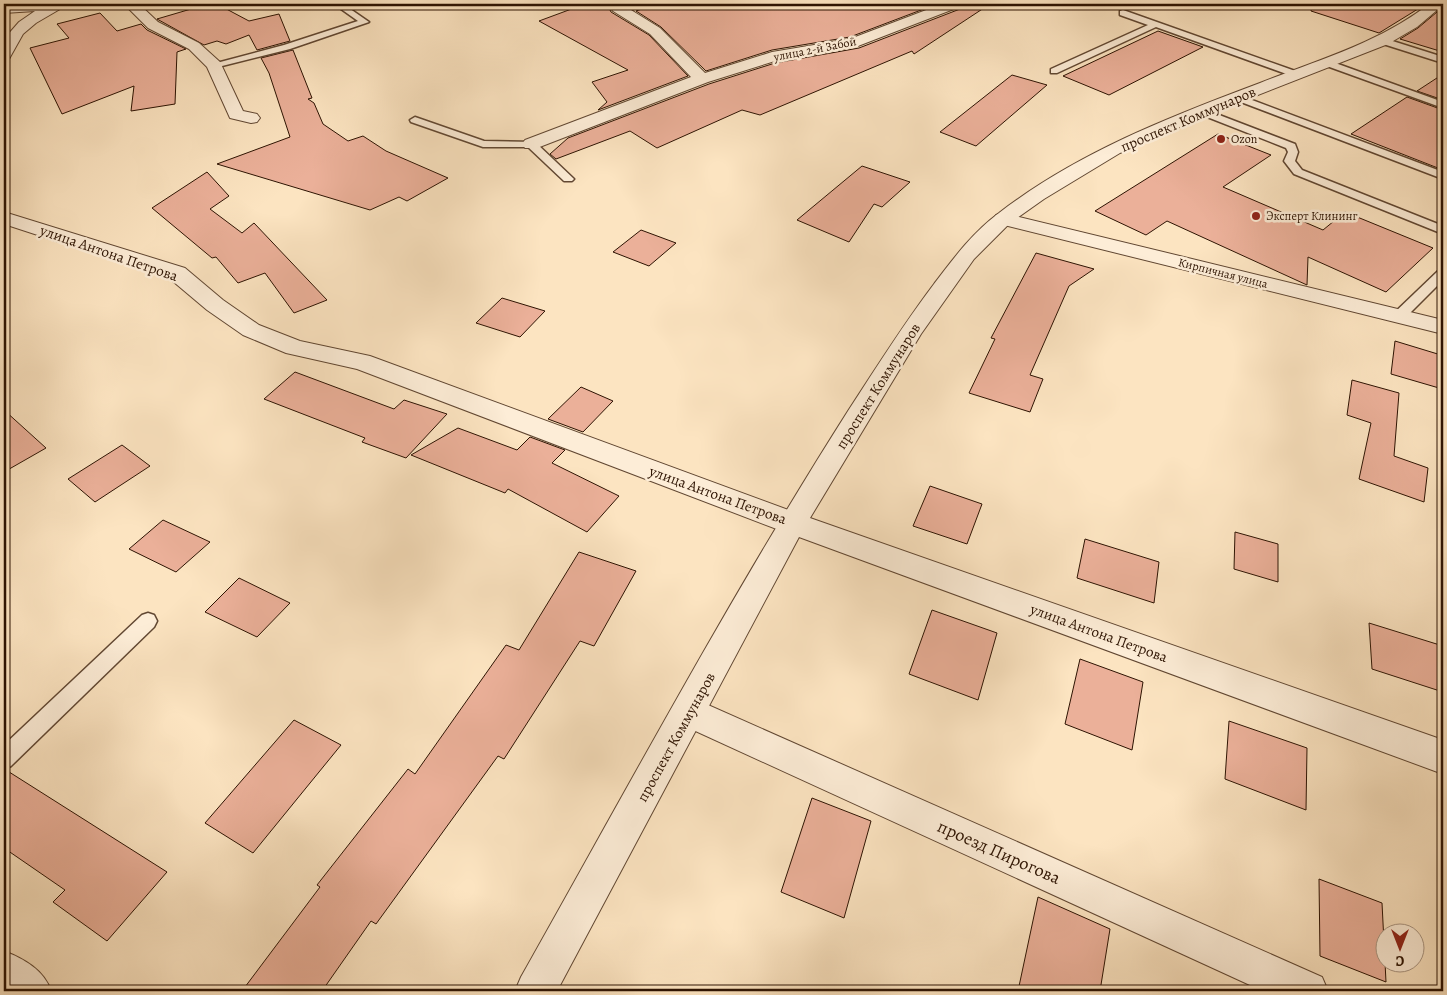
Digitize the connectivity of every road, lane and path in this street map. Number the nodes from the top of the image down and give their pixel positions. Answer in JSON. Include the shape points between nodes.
{"nodes":[{"id":1,"x":131,"y":4,"type":"edge"},
{"id":2,"x":338,"y":4,"type":"edge"},
{"id":3,"x":637,"y":4,"type":"edge"},
{"id":4,"x":954,"y":4,"type":"edge"},
{"id":5,"x":1437,"y":4,"type":"edge"},
{"id":6,"x":60,"y":5,"type":"edge"},
{"id":7,"x":612,"y":6,"type":"edge"},
{"id":8,"x":4,"y":9,"type":"edge"},
{"id":9,"x":1123,"y":13,"type":"dead end"},
{"id":10,"x":1156,"y":24,"type":"junction"},
{"id":11,"x":1384,"y":41,"type":"junction"},
{"id":12,"x":4,"y":56,"type":"edge"},
{"id":13,"x":1443,"y":60,"type":"edge"},
{"id":14,"x":1327,"y":63,"type":"junction"},
{"id":15,"x":214,"y":65,"type":"junction"},
{"id":16,"x":1054,"y":71,"type":"dead end"},
{"id":17,"x":1295,"y":74,"type":"junction"},
{"id":18,"x":702,"y":79,"type":"junction"},
{"id":19,"x":1236,"y":97,"type":"junction"},
{"id":20,"x":1443,"y":105,"type":"edge"},
{"id":21,"x":1200,"y":111,"type":"junction"},
{"id":22,"x":251,"y":118,"type":"dead end"},
{"id":23,"x":415,"y":120,"type":"dead end"},
{"id":24,"x":531,"y":144,"type":"junction"},
{"id":25,"x":1443,"y":176,"type":"edge"},
{"id":26,"x":568,"y":179,"type":"dead end"},
{"id":27,"x":4,"y":218,"type":"edge"},
{"id":28,"x":1003,"y":219,"type":"junction"},
{"id":29,"x":1443,"y":230,"type":"edge"},
{"id":30,"x":1443,"y":273,"type":"edge"},
{"id":31,"x":1398,"y":317,"type":"junction"},
{"id":32,"x":1443,"y":327,"type":"edge"},
{"id":33,"x":792,"y":523,"type":"junction"},
{"id":34,"x":148,"y":621,"type":"dead end"},
{"id":35,"x":690,"y":712,"type":"junction"},
{"id":36,"x":1443,"y":757,"type":"edge"},
{"id":37,"x":4,"y":759,"type":"edge"},
{"id":38,"x":4,"y":971,"type":"edge"},
{"id":39,"x":31,"y":991,"type":"edge"},
{"id":40,"x":535,"y":991,"type":"edge"},
{"id":41,"x":1308,"y":991,"type":"edge"}],
"edges":[{"from":1,"to":15,"type":"street","via":[[153,25],[194,46]]},
{"from":2,"to":15,"type":"lane","via":[[364,22],[287,47]]},
{"from":3,"to":7,"type":"street"},
{"from":4,"to":18,"type":"street","name":"улица 2-й Забой","via":[[853,43],[772,58]]},
{"from":5,"to":11,"type":"street","name":"проспект Коммунаров"},
{"from":6,"to":8,"type":"street"},
{"from":6,"to":12,"type":"street","via":[[26,22],[7,44]]},
{"from":7,"to":18,"type":"street","via":[[655,31]]},
{"from":9,"to":10,"type":"lane"},
{"from":10,"to":16,"type":"lane"},
{"from":10,"to":17,"type":"lane"},
{"from":11,"to":13,"type":"lane"},
{"from":11,"to":14,"type":"street","name":"проспект Коммунаров"},
{"from":14,"to":17,"type":"street","name":"проспект Коммунаров"},
{"from":14,"to":20,"type":"lane"},
{"from":15,"to":22,"type":"street","via":[[236,114]]},
{"from":17,"to":19,"type":"street","name":"проспект Коммунаров"},
{"from":18,"to":24,"type":"street","name":"улица 2-й Забой"},
{"from":19,"to":21,"type":"street","name":"проспект Коммунаров"},
{"from":19,"to":25,"type":"lane"},
{"from":21,"to":28,"type":"street","name":"проспект Коммунаров","via":[[1114,149]]},
{"from":21,"to":29,"type":"lane","via":[[1291,146],[1294,152],[1289,161],[1298,172]]},
{"from":23,"to":24,"type":"lane","via":[[483,144]]},
{"from":24,"to":26,"type":"lane"},
{"from":27,"to":33,"type":"street","name":"улица Антона Петрова","via":[[177,273],[251,330],[294,348],[362,362]]},
{"from":28,"to":31,"type":"street","name":"Кирпичная улица"},
{"from":28,"to":33,"type":"street","name":"проспект Коммунаров","via":[[967,254],[911,331]]},
{"from":30,"to":31,"type":"lane"},
{"from":31,"to":32,"type":"street","name":"Кирпичная улица"},
{"from":33,"to":35,"type":"street","name":"проспект Коммунаров"},
{"from":33,"to":36,"type":"street","name":"улица Антона Петрова"},
{"from":34,"to":37,"type":"lane"},
{"from":35,"to":40,"type":"street","name":"проспект Коммунаров"},
{"from":35,"to":41,"type":"street","name":"проезд Пирогова"},
{"from":38,"to":39,"type":"street"}]}
